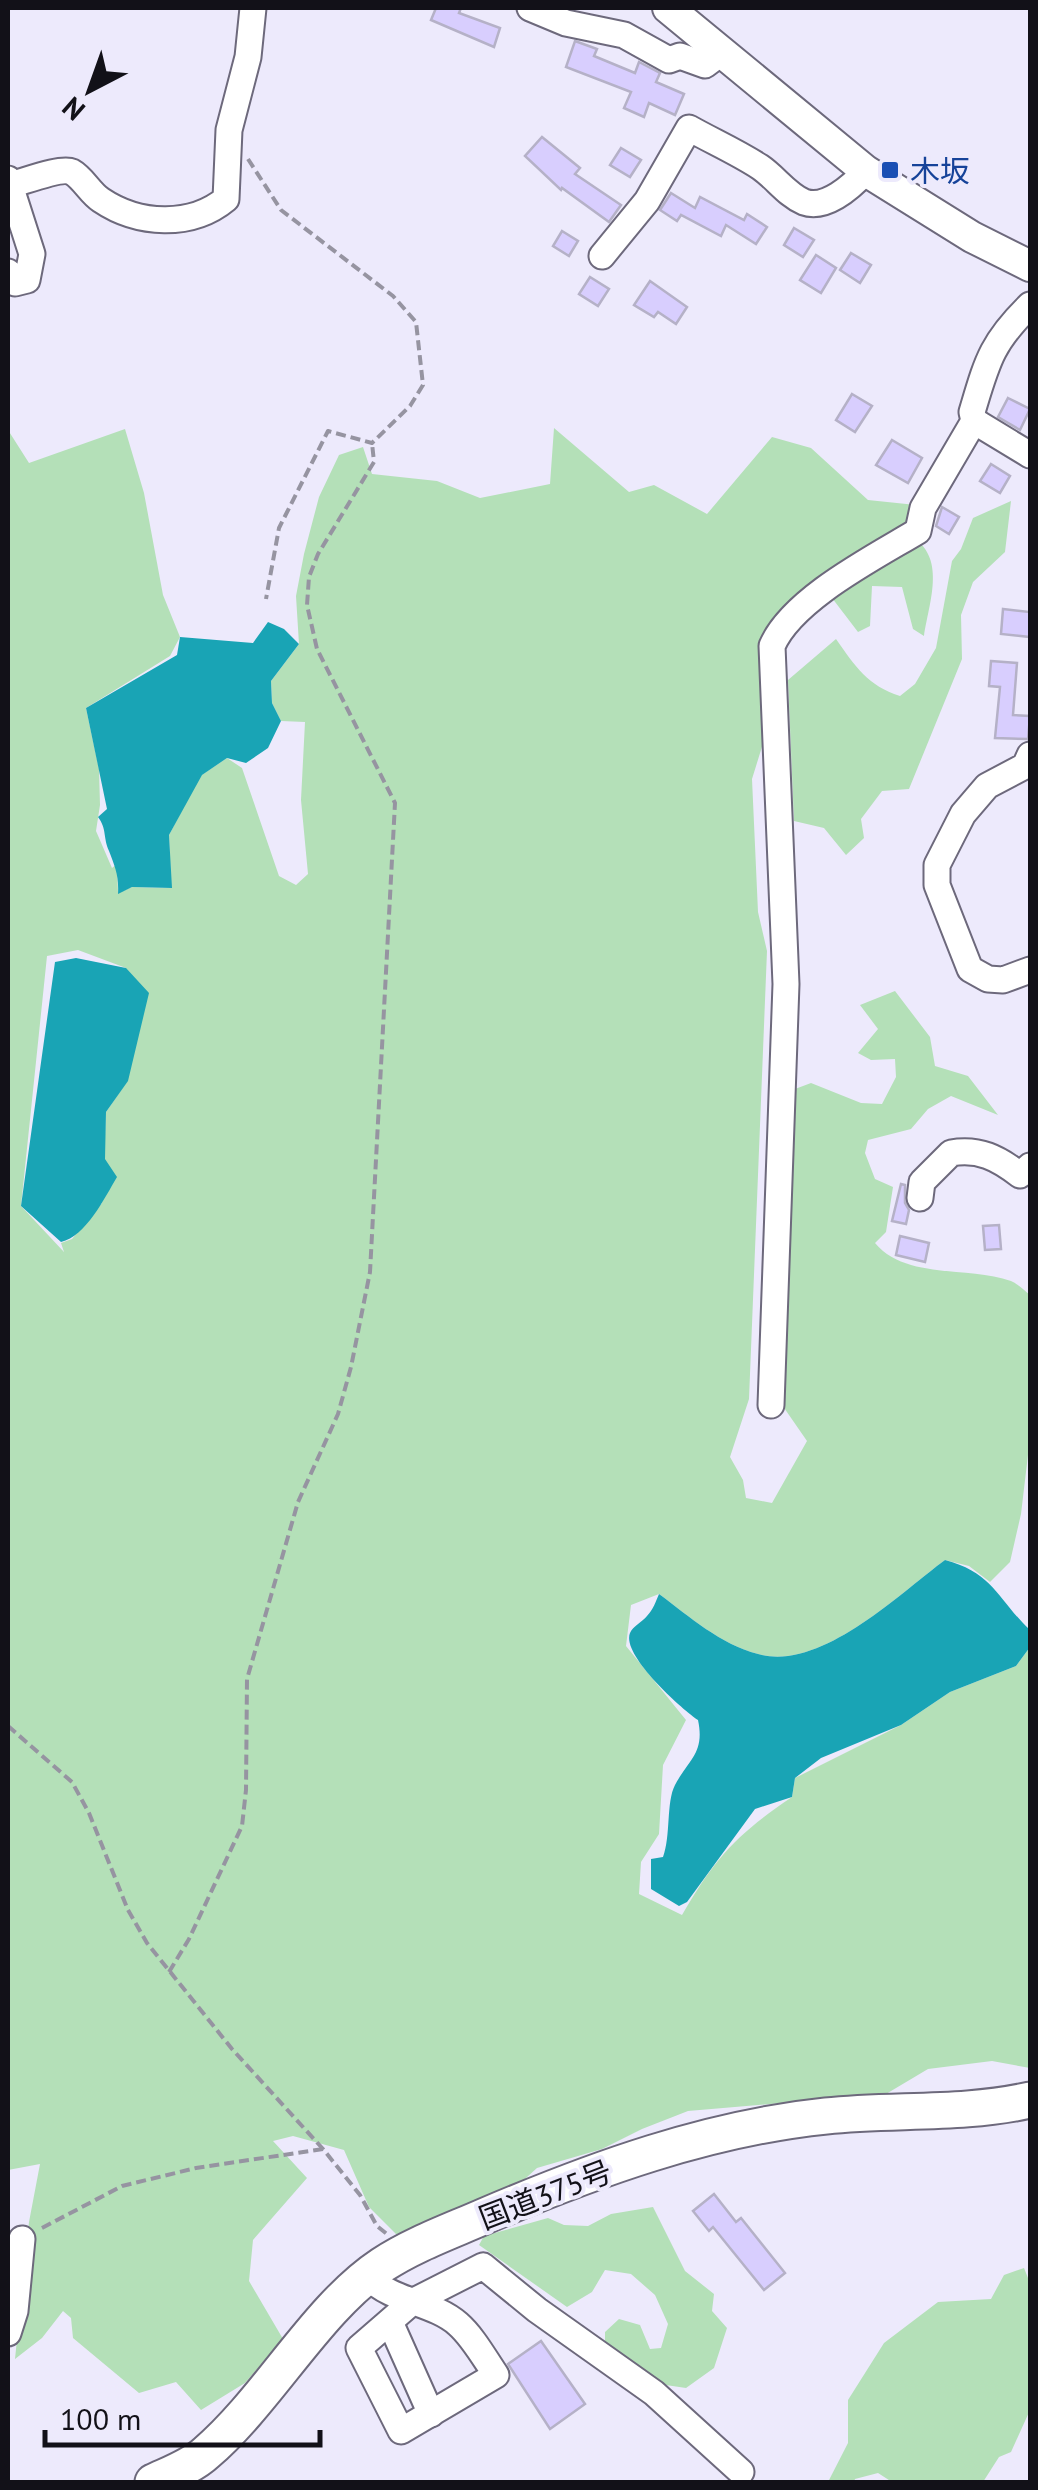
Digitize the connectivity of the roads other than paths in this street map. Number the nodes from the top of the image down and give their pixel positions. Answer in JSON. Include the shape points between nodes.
{"nodes":[{"id":1,"x":253,"y":8,"type":"edge"},
{"id":2,"x":530,"y":8,"type":"edge"},
{"id":3,"x":668,"y":8,"type":"edge"},
{"id":4,"x":721,"y":53,"type":"junction"},
{"id":5,"x":866,"y":172,"type":"junction"},
{"id":6,"x":9,"y":182,"type":"edge"},
{"id":7,"x":602,"y":256,"type":"dead end"},
{"id":8,"x":1030,"y":266,"type":"edge"},
{"id":9,"x":8,"y":272,"type":"edge"},
{"id":10,"x":1030,"y":306,"type":"edge"},
{"id":11,"x":974,"y":422,"type":"junction"},
{"id":12,"x":1030,"y":454,"type":"edge"},
{"id":13,"x":1030,"y":755,"type":"edge"},
{"id":14,"x":1030,"y":970,"type":"edge"},
{"id":15,"x":1030,"y":1166,"type":"edge"},
{"id":16,"x":920,"y":1198,"type":"dead end"},
{"id":17,"x":771,"y":1405,"type":"dead end"},
{"id":18,"x":1030,"y":2100,"type":"edge"},
{"id":19,"x":22,"y":2238,"type":"road end"},
{"id":20,"x":368,"y":2276,"type":"junction"},
{"id":21,"x":412,"y":2302,"type":"junction"},
{"id":22,"x":390,"y":2322,"type":"junction"},
{"id":23,"x":8,"y":2333,"type":"edge"},
{"id":24,"x":430,"y":2414,"type":"junction"},
{"id":25,"x":742,"y":2472,"type":"dead end"},
{"id":26,"x":153,"y":2482,"type":"edge"}],
"edges":[{"from":1,"to":6,"type":"street","via":[[229,130],[226,199],[213,210],[172,221],[118,210],[72,172]]},
{"from":2,"to":4,"type":"street","via":[[624,35],[669,60],[680,56],[706,65]]},
{"from":3,"to":4,"type":"main road"},
{"from":4,"to":5,"type":"main road"},
{"from":5,"to":7,"type":"street","via":[[852,187],[810,204],[689,128],[647,201]]},
{"from":5,"to":8,"type":"main road"},
{"from":6,"to":9,"type":"street","via":[[32,254],[27,280],[14,283]]},
{"from":10,"to":11,"type":"street","via":[[991,351]]},
{"from":11,"to":12,"type":"street"},
{"from":11,"to":17,"type":"street","via":[[924,508],[918,531],[842,576],[788,621],[772,646],[786,984]]},
{"from":13,"to":14,"type":"street","via":[[1025,766],[987,786],[962,814],[937,865],[937,885],[970,969],[1004,980]]},
{"from":15,"to":16,"type":"street","via":[[1020,1175],[984,1153],[951,1153],[922,1182]]},
{"from":18,"to":20,"type":"highway","name":"国道375号","via":[[826,2116],[720,2134],[564,2182],[406,2251]]},
{"from":19,"to":23,"type":"street"},
{"from":20,"to":21,"type":"street"},
{"from":20,"to":26,"type":"highway","name":"国道375号","via":[[204,2456]]},
{"from":21,"to":22,"type":"street"},
{"from":21,"to":24,"type":"street","via":[[458,2324],[496,2375]]},
{"from":21,"to":25,"type":"street","via":[[483,2266],[654,2393]]},
{"from":22,"to":24,"type":"street"},
{"from":22,"to":24,"type":"street","via":[[360,2348],[401,2431]]}]}
